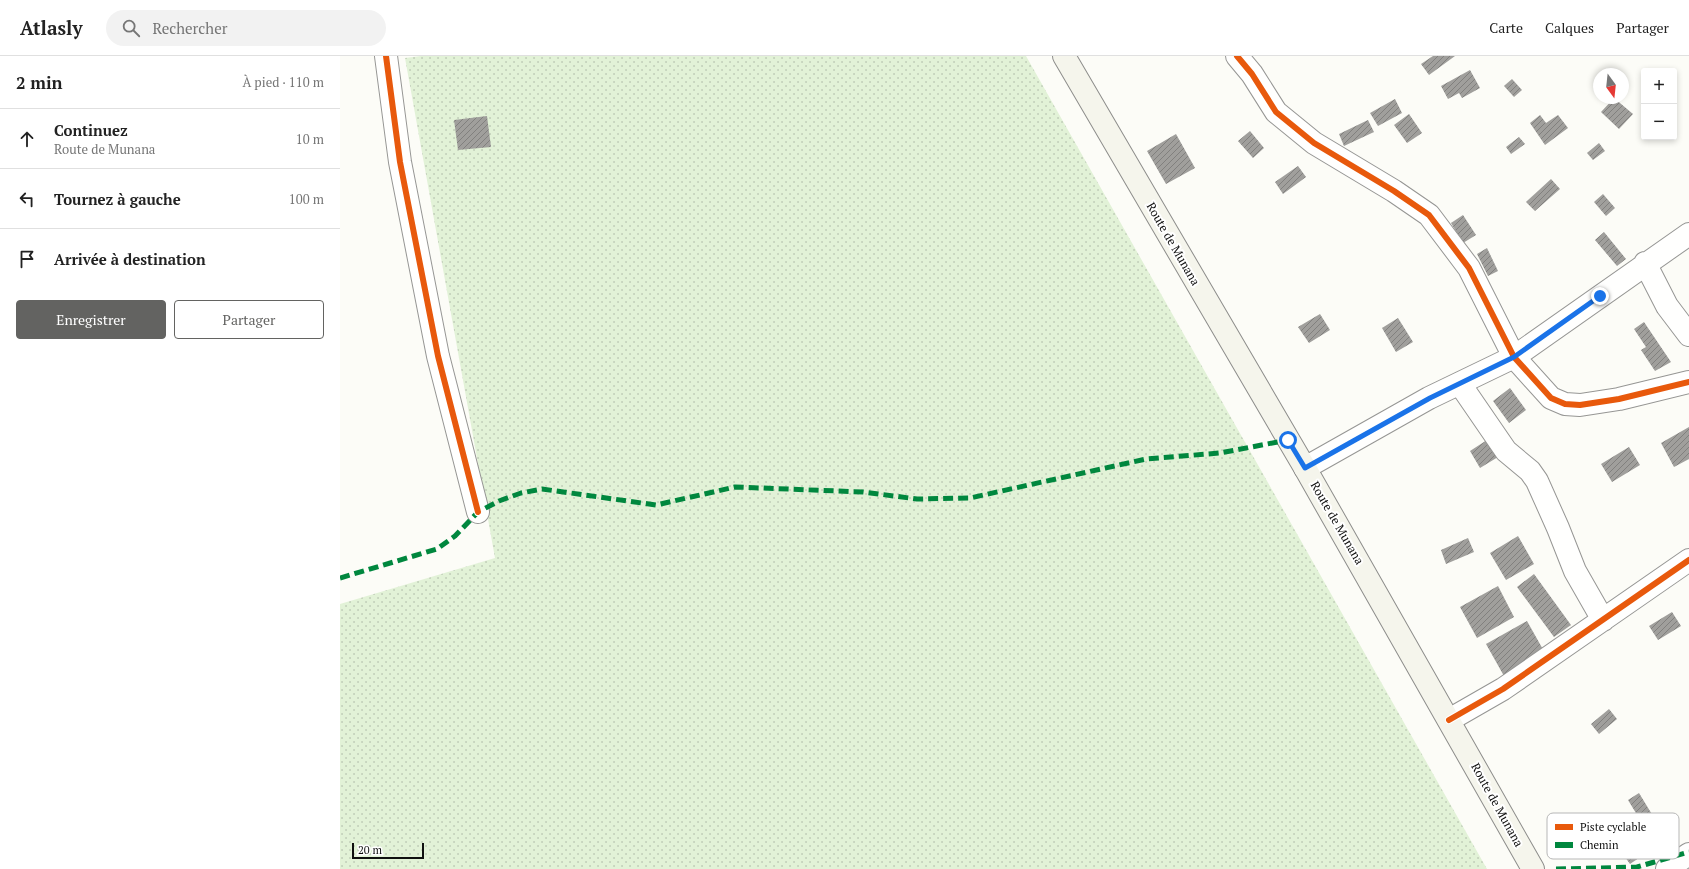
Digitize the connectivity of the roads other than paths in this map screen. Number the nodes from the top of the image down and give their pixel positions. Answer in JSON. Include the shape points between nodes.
{"nodes":[{"id":1,"x":386,"y":56,"type":"edge"},
{"id":2,"x":1064,"y":56,"type":"edge"},
{"id":3,"x":1237,"y":56,"type":"edge"},
{"id":4,"x":1689,"y":234,"type":"edge"},
{"id":5,"x":1646,"y":263,"type":"junction"},
{"id":6,"x":1689,"y":335,"type":"edge"},
{"id":7,"x":1514,"y":357,"type":"junction"},
{"id":8,"x":1689,"y":382,"type":"edge"},
{"id":9,"x":1460,"y":384,"type":"junction"},
{"id":10,"x":1305,"y":468,"type":"junction"},
{"id":11,"x":478,"y":512,"type":"dead end"},
{"id":12,"x":1689,"y":560,"type":"edge"},
{"id":13,"x":1602,"y":620,"type":"junction"},
{"id":14,"x":1449,"y":720,"type":"junction"},
{"id":15,"x":1689,"y":854,"type":"edge"},
{"id":16,"x":1532,"y":869,"type":"edge"},
{"id":17,"x":1667,"y":869,"type":"edge"}],
"edges":[{"from":1,"to":11,"type":"street","via":[[400,162],[436,348]]},
{"from":2,"to":10,"type":"main road","name":"Route de Munana"},
{"from":3,"to":7,"type":"street","via":[[1252,74],[1276,112],[1314,143],[1429,215],[1468,268]]},
{"from":4,"to":5,"type":"street"},
{"from":5,"to":6,"type":"street","via":[[1667,306]]},
{"from":5,"to":7,"type":"street"},
{"from":7,"to":8,"type":"street","via":[[1551,398],[1565,404],[1580,405],[1619,399]]},
{"from":7,"to":9,"type":"street"},
{"from":9,"to":10,"type":"street"},
{"from":9,"to":13,"type":"street","via":[[1506,451],[1530,471],[1537,481],[1575,571]]},
{"from":10,"to":14,"type":"main road","name":"Route de Munana"},
{"from":12,"to":13,"type":"street"},
{"from":13,"to":14,"type":"street","via":[[1503,689]]},
{"from":14,"to":16,"type":"main road","name":"Route de Munana"},
{"from":15,"to":17,"type":"street"}]}
